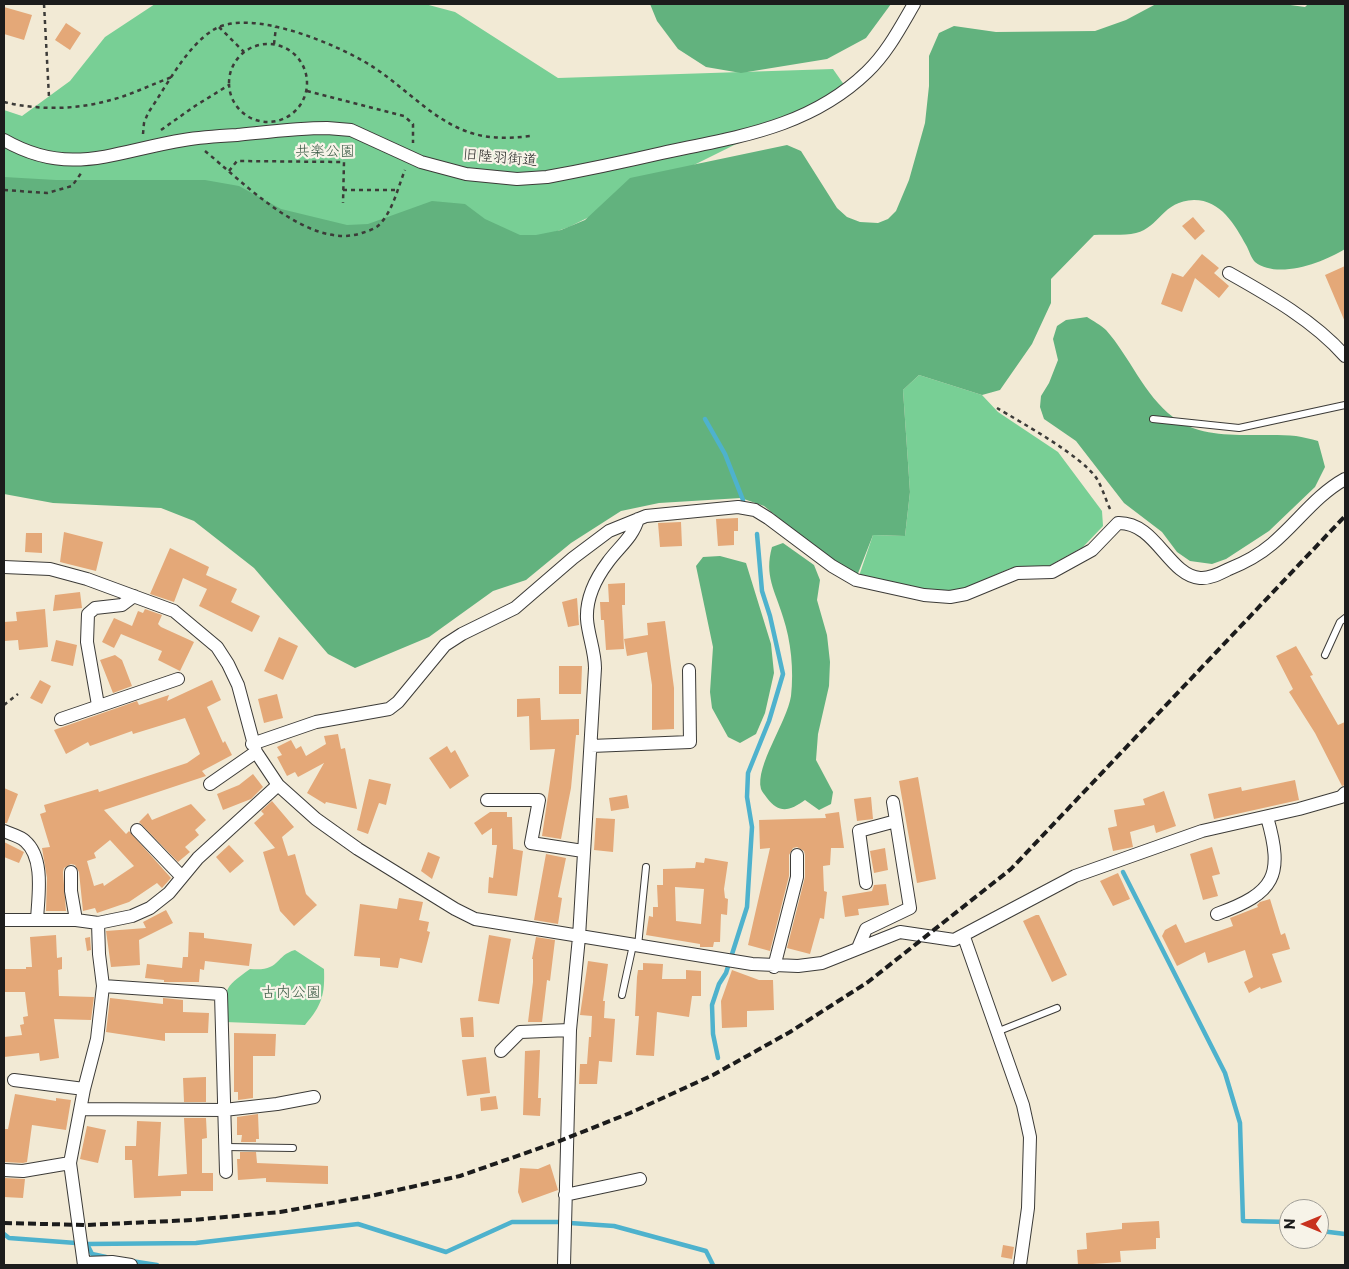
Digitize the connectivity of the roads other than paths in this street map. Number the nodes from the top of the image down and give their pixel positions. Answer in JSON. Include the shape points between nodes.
{"nodes":[{"id":1,"x":914,"y":4,"type":"edge"},
{"id":2,"x":7,"y":142,"type":"edge"},
{"id":3,"x":1229,"y":273,"type":"dead end"},
{"id":4,"x":1345,"y":356,"type":"edge"},
{"id":5,"x":1345,"y":405,"type":"edge"},
{"id":6,"x":1152,"y":419,"type":"dead end"},
{"id":7,"x":1345,"y":479,"type":"edge"},
{"id":8,"x":638,"y":519,"type":"junction"},
{"id":9,"x":4,"y":567,"type":"edge"},
{"id":10,"x":134,"y":596,"type":"junction"},
{"id":11,"x":1345,"y":618,"type":"edge"},
{"id":12,"x":1325,"y":655,"type":"dead end"},
{"id":13,"x":689,"y":670,"type":"dead end"},
{"id":14,"x":178,"y":679,"type":"dead end"},
{"id":15,"x":98,"y":705,"type":"junction"},
{"id":16,"x":61,"y":719,"type":"dead end"},
{"id":17,"x":591,"y":746,"type":"junction"},
{"id":18,"x":254,"y":748,"type":"junction"},
{"id":19,"x":210,"y":784,"type":"dead end"},
{"id":20,"x":278,"y":785,"type":"junction"},
{"id":21,"x":1344,"y":799,"type":"edge"},
{"id":22,"x":486,"y":800,"type":"dead end"},
{"id":23,"x":893,"y":802,"type":"dead end"},
{"id":24,"x":1268,"y":817,"type":"junction"},
{"id":25,"x":896,"y":821,"type":"junction"},
{"id":26,"x":137,"y":830,"type":"dead end"},
{"id":27,"x":4,"y":831,"type":"edge"},
{"id":28,"x":583,"y":851,"type":"junction"},
{"id":29,"x":797,"y":855,"type":"dead end"},
{"id":30,"x":646,"y":867,"type":"dead end"},
{"id":31,"x":71,"y":872,"type":"dead end"},
{"id":32,"x":182,"y":877,"type":"junction"},
{"id":33,"x":866,"y":883,"type":"dead end"},
{"id":34,"x":1217,"y":914,"type":"dead end"},
{"id":35,"x":4,"y":920,"type":"edge"},
{"id":36,"x":37,"y":920,"type":"junction"},
{"id":37,"x":76,"y":920,"type":"junction"},
{"id":38,"x":98,"y":923,"type":"junction"},
{"id":39,"x":578,"y":937,"type":"junction"},
{"id":40,"x":964,"y":937,"type":"junction"},
{"id":41,"x":636,"y":946,"type":"junction"},
{"id":42,"x":858,"y":948,"type":"junction"},
{"id":43,"x":774,"y":967,"type":"junction"},
{"id":44,"x":103,"y":986,"type":"junction"},
{"id":45,"x":622,"y":995,"type":"dead end"},
{"id":46,"x":1057,"y":1008,"type":"dead end"},
{"id":47,"x":570,"y":1030,"type":"junction"},
{"id":48,"x":999,"y":1031,"type":"junction"},
{"id":49,"x":501,"y":1051,"type":"dead end"},
{"id":50,"x":14,"y":1080,"type":"dead end"},
{"id":51,"x":84,"y":1090,"type":"junction"},
{"id":52,"x":314,"y":1097,"type":"dead end"},
{"id":53,"x":82,"y":1110,"type":"junction"},
{"id":54,"x":224,"y":1110,"type":"junction"},
{"id":55,"x":226,"y":1147,"type":"junction"},
{"id":56,"x":293,"y":1148,"type":"dead end"},
{"id":57,"x":70,"y":1163,"type":"junction"},
{"id":58,"x":4,"y":1170,"type":"edge"},
{"id":59,"x":226,"y":1172,"type":"dead end"},
{"id":60,"x":640,"y":1179,"type":"dead end"},
{"id":61,"x":566,"y":1195,"type":"junction"},
{"id":62,"x":84,"y":1264,"type":"edge"},
{"id":63,"x":131,"y":1265,"type":"edge"},
{"id":64,"x":564,"y":1265,"type":"edge"},
{"id":65,"x":1020,"y":1265,"type":"edge"}],
"edges":[{"from":1,"to":2,"type":"street","name":"旧陸羽街道","via":[[888,47],[867,72],[845,91],[817,108],[774,128],[547,177],[518,179],[466,174],[410,156],[351,130],[327,128],[198,138],[60,161]]},
{"from":3,"to":4,"type":"street","via":[[1330,339]]},
{"from":5,"to":6,"type":"lane","via":[[1239,428]]},
{"from":7,"to":8,"type":"street","via":[[1328,488],[1270,546],[1241,564],[1206,578],[1188,573],[1142,530],[1128,523],[1118,523],[1092,550],[1052,572],[1018,573],[950,597],[924,595],[856,580],[755,510],[710,508]]},
{"from":8,"to":17,"type":"street","via":[[634,532],[598,575],[589,607],[587,618],[595,650]]},
{"from":8,"to":18,"type":"street","via":[[610,531],[515,608],[445,645],[389,709],[316,722]]},
{"from":9,"to":10,"type":"street","via":[[50,569]]},
{"from":10,"to":15,"type":"street","via":[[122,605],[95,608],[88,614],[87,642]]},
{"from":10,"to":18,"type":"street","via":[[174,611],[217,647],[238,685]]},
{"from":11,"to":12,"type":"lane"},
{"from":13,"to":17,"type":"street","via":[[690,742]]},
{"from":14,"to":15,"type":"street"},
{"from":15,"to":16,"type":"street"},
{"from":17,"to":28,"type":"street"},
{"from":18,"to":19,"type":"street"},
{"from":18,"to":20,"type":"street"},
{"from":20,"to":32,"type":"street","via":[[198,858]]},
{"from":20,"to":39,"type":"street","via":[[316,819],[358,849],[468,916]]},
{"from":21,"to":24,"type":"street"},
{"from":22,"to":28,"type":"street","via":[[539,800],[531,843]]},
{"from":23,"to":25,"type":"street"},
{"from":24,"to":34,"type":"street","via":[[1276,859],[1268,884],[1250,900]]},
{"from":24,"to":40,"type":"street","via":[[1202,831],[1075,876]]},
{"from":25,"to":33,"type":"street","via":[[859,831]]},
{"from":25,"to":42,"type":"street","via":[[910,908],[866,930]]},
{"from":26,"to":32,"type":"street"},
{"from":27,"to":36,"type":"street","via":[[25,840],[34,852],[38,871]]},
{"from":28,"to":39,"type":"street"},
{"from":29,"to":43,"type":"street","via":[[797,877]]},
{"from":30,"to":41,"type":"lane"},
{"from":31,"to":37,"type":"street"},
{"from":32,"to":38,"type":"street","via":[[169,894],[150,908],[132,916]]},
{"from":35,"to":36,"type":"street"},
{"from":36,"to":37,"type":"street"},
{"from":37,"to":38,"type":"street"},
{"from":38,"to":44,"type":"street"},
{"from":39,"to":41,"type":"street"},
{"from":39,"to":47,"type":"street"},
{"from":40,"to":42,"type":"street","via":[[944,940],[900,932]]},
{"from":40,"to":48,"type":"street"},
{"from":41,"to":43,"type":"street"},
{"from":41,"to":45,"type":"lane"},
{"from":42,"to":43,"type":"street","via":[[822,963]]},
{"from":44,"to":51,"type":"street","via":[[97,1038]]},
{"from":44,"to":54,"type":"street","via":[[221,994]]},
{"from":46,"to":48,"type":"lane"},
{"from":47,"to":49,"type":"street","via":[[520,1032]]},
{"from":47,"to":61,"type":"street"},
{"from":48,"to":65,"type":"street","via":[[1024,1105],[1030,1138],[1028,1208]]},
{"from":50,"to":51,"type":"street"},
{"from":51,"to":53,"type":"street"},
{"from":52,"to":54,"type":"street"},
{"from":53,"to":54,"type":"street"},
{"from":53,"to":57,"type":"street"},
{"from":54,"to":55,"type":"street"},
{"from":55,"to":56,"type":"lane"},
{"from":55,"to":59,"type":"street"},
{"from":57,"to":58,"type":"street","via":[[24,1171]]},
{"from":57,"to":62,"type":"street"},
{"from":60,"to":61,"type":"street"},
{"from":61,"to":64,"type":"street"},
{"from":62,"to":63,"type":"street","via":[[112,1262]]}]}
